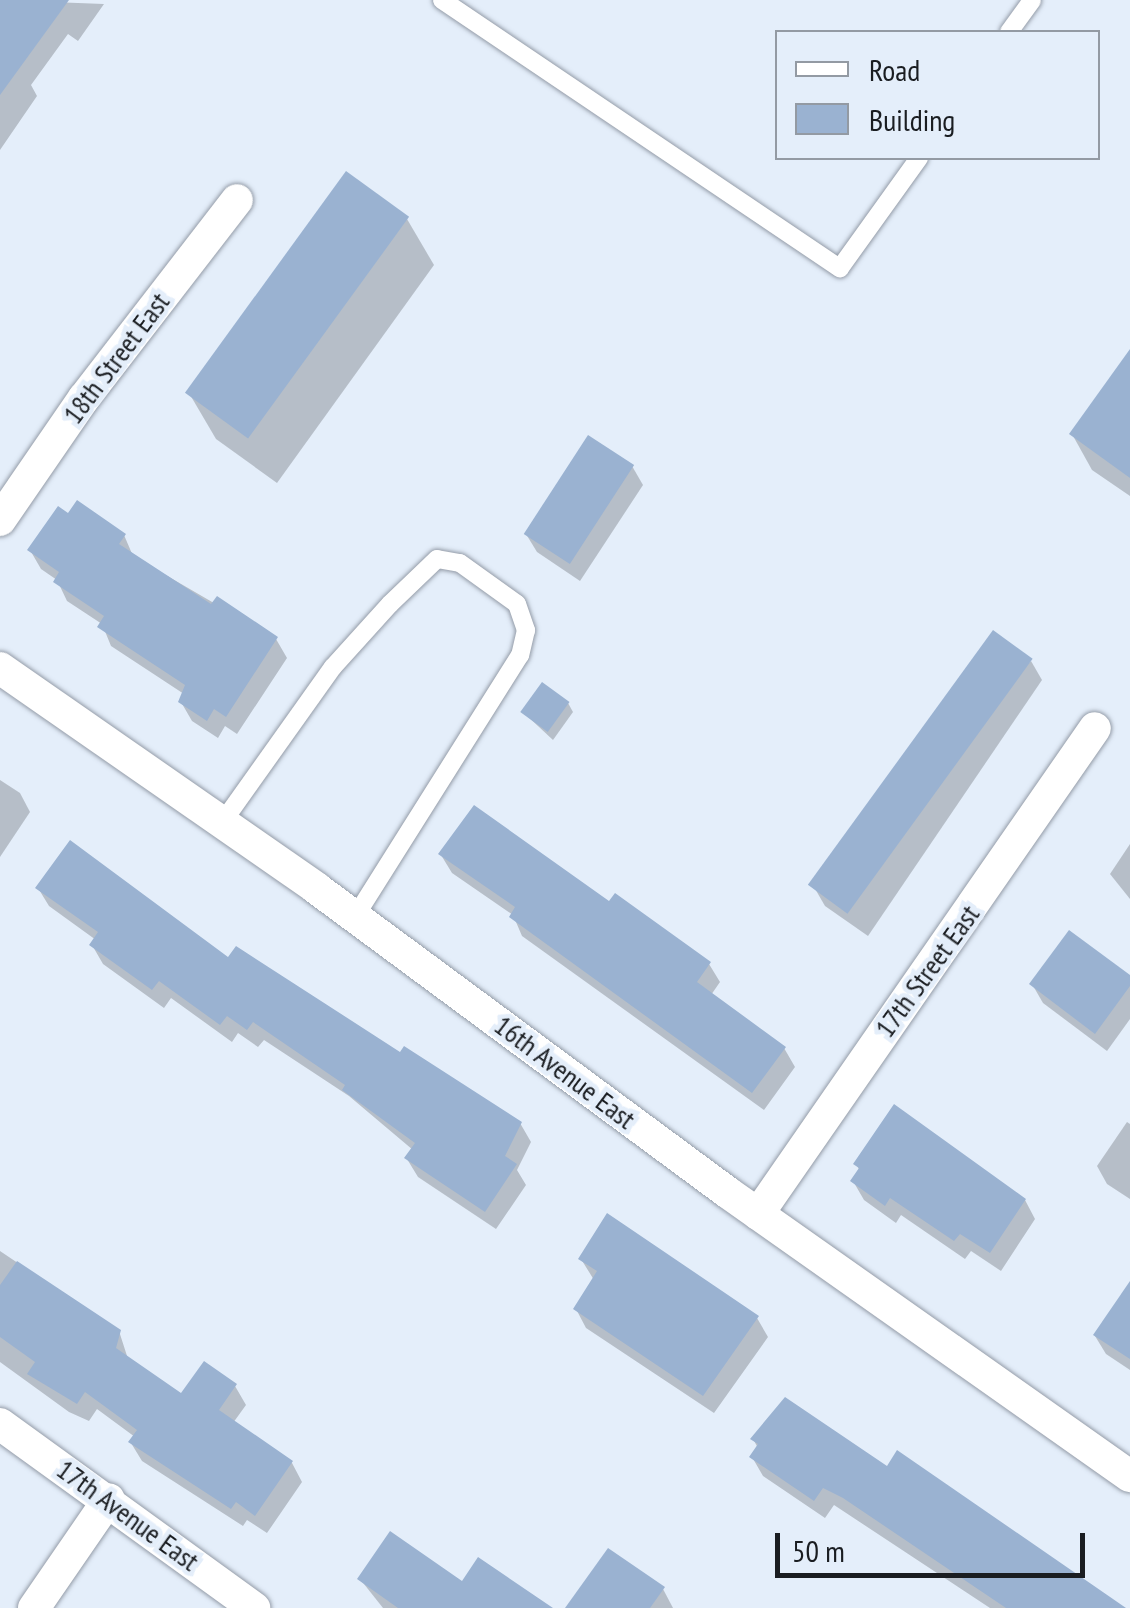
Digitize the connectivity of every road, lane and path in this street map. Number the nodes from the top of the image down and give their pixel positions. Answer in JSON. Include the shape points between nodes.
{"nodes":[{"id":1,"x":442,"y":0,"type":"edge"},
{"id":2,"x":1032,"y":0,"type":"edge"},
{"id":3,"x":1010,"y":30,"type":"edge"},
{"id":4,"x":918,"y":160,"type":"edge"},
{"id":5,"x":236,"y":200,"type":"dead end"},
{"id":6,"x":0,"y":520,"type":"edge"},
{"id":7,"x":0,"y":668,"type":"edge"},
{"id":8,"x":1094,"y":728,"type":"dead end"},
{"id":9,"x":222,"y":822,"type":"junction"},
{"id":10,"x":355,"y":917,"type":"junction"},
{"id":11,"x":758,"y":1214,"type":"junction"},
{"id":12,"x":0,"y":1424,"type":"edge"},
{"id":13,"x":1130,"y":1476,"type":"edge"},
{"id":14,"x":110,"y":1500,"type":"junction"},
{"id":15,"x":34,"y":1608,"type":"edge"},
{"id":16,"x":254,"y":1608,"type":"edge"}],
"edges":[{"from":1,"to":4,"type":"lane","via":[[840,268]]},
{"from":2,"to":3,"type":"lane"},
{"from":5,"to":6,"type":"street","name":"18th Street East"},
{"from":7,"to":9,"type":"street","name":"16th Avenue East"},
{"from":8,"to":11,"type":"street","name":"17th Street East"},
{"from":9,"to":10,"type":"street","name":"16th Avenue East"},
{"from":9,"to":10,"type":"lane","via":[[333,667],[378,616],[437,559],[460,563],[517,604],[526,630],[520,655]]},
{"from":10,"to":11,"type":"street","name":"16th Avenue East"},
{"from":11,"to":13,"type":"street","name":"16th Avenue East"},
{"from":12,"to":14,"type":"street","name":"17th Avenue East"},
{"from":14,"to":15,"type":"street"},
{"from":14,"to":16,"type":"street","name":"17th Avenue East"}]}
